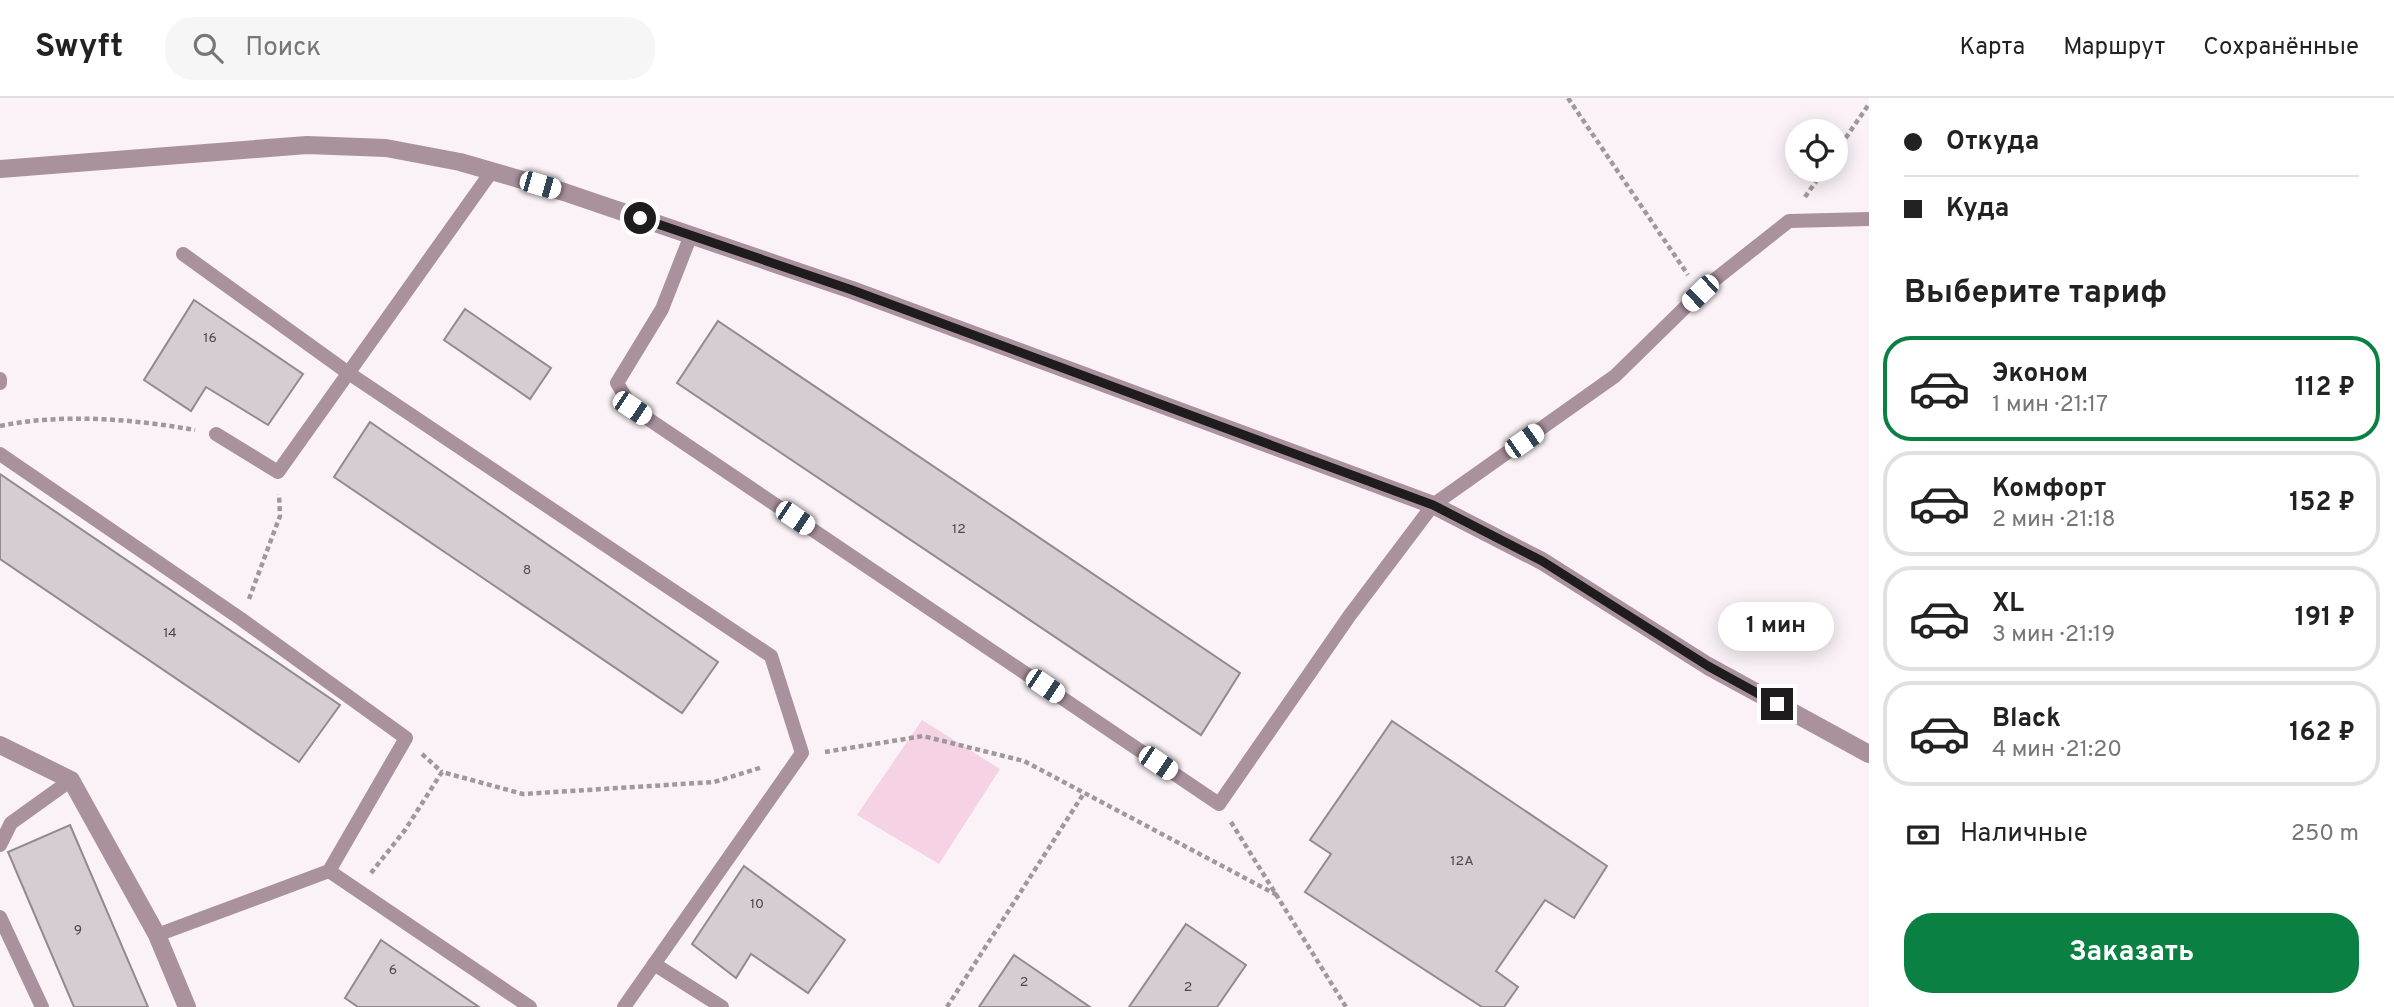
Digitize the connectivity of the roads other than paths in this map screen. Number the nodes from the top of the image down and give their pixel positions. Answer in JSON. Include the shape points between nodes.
{"nodes":[{"id":1,"x":0,"y":169,"type":"edge"},
{"id":2,"x":492,"y":171,"type":"junction"},
{"id":3,"x":1869,"y":219,"type":"edge"},
{"id":4,"x":691,"y":235,"type":"junction"},
{"id":5,"x":183,"y":254,"type":"dead end"},
{"id":6,"x":347,"y":372,"type":"junction"},
{"id":7,"x":216,"y":433,"type":"road end"},
{"id":8,"x":0,"y":454,"type":"edge"},
{"id":9,"x":1433,"y":505,"type":"junction"},
{"id":10,"x":0,"y":745,"type":"edge"},
{"id":11,"x":1869,"y":754,"type":"edge"},
{"id":12,"x":71,"y":780,"type":"junction"},
{"id":13,"x":0,"y":845,"type":"edge"},
{"id":14,"x":329,"y":871,"type":"junction"},
{"id":15,"x":0,"y":916,"type":"edge"},
{"id":16,"x":157,"y":935,"type":"junction"},
{"id":17,"x":654,"y":964,"type":"junction"},
{"id":18,"x":42,"y":1007,"type":"edge"},
{"id":19,"x":187,"y":1007,"type":"edge"},
{"id":20,"x":530,"y":1007,"type":"edge"},
{"id":21,"x":624,"y":1007,"type":"edge"},
{"id":22,"x":722,"y":1007,"type":"edge"}],
"edges":[{"from":1,"to":2,"type":"street","via":[[307,145],[386,148]]},
{"from":2,"to":4,"type":"street"},
{"from":2,"to":6,"type":"lane"},
{"from":3,"to":9,"type":"lane","via":[[1789,221],[1700,293],[1615,376]]},
{"from":4,"to":9,"type":"street"},
{"from":4,"to":9,"type":"lane","via":[[662,309],[617,383],[632,408],[1219,804]]},
{"from":5,"to":6,"type":"lane"},
{"from":6,"to":7,"type":"lane","via":[[278,472]]},
{"from":6,"to":17,"type":"lane","via":[[771,656],[802,753]]},
{"from":8,"to":14,"type":"lane","via":[[406,738]]},
{"from":9,"to":11,"type":"street","via":[[1542,561],[1708,666]]},
{"from":10,"to":12,"type":"street"},
{"from":12,"to":13,"type":"lane","via":[[11,823]]},
{"from":12,"to":16,"type":"street"},
{"from":14,"to":16,"type":"lane"},
{"from":14,"to":20,"type":"lane"},
{"from":15,"to":18,"type":"lane"},
{"from":16,"to":19,"type":"street"},
{"from":17,"to":21,"type":"lane"},
{"from":17,"to":22,"type":"lane"}]}
